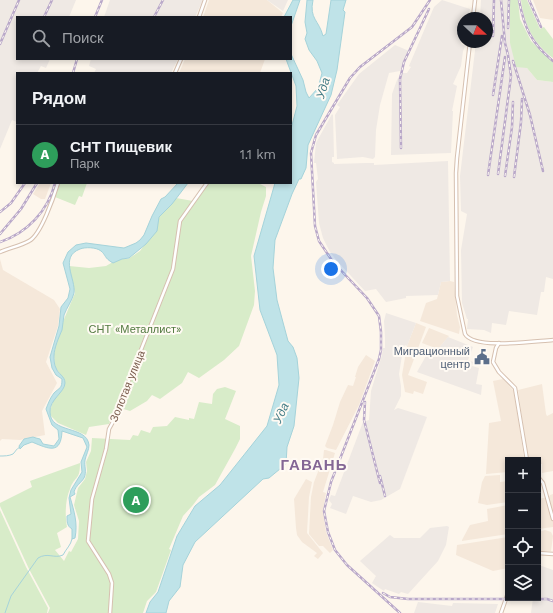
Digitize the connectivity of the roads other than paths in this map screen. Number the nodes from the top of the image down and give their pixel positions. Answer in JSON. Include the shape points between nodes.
{"nodes":[{"id":1,"x":206,"y":0,"type":"edge"},
{"id":2,"x":475,"y":0,"type":"edge"},
{"id":3,"x":474,"y":12,"type":"edge"},
{"id":4,"x":199,"y":16,"type":"edge"},
{"id":5,"x":469,"y":48,"type":"edge"},
{"id":6,"x":181,"y":60,"type":"edge"},
{"id":7,"x":175,"y":72,"type":"edge"},
{"id":8,"x":58,"y":184,"type":"edge"},
{"id":9,"x":206,"y":184,"type":"edge"},
{"id":10,"x":0,"y":252,"type":"edge"},
{"id":11,"x":553,"y":340,"type":"edge"},
{"id":12,"x":490,"y":343,"type":"junction"},
{"id":13,"x":499,"y":343,"type":"junction"},
{"id":14,"x":496,"y":348,"type":"junction"},
{"id":15,"x":526,"y":457,"type":"edge"},
{"id":16,"x":541,"y":481,"type":"edge"},
{"id":17,"x":553,"y":519,"type":"edge"},
{"id":18,"x":541,"y":553,"type":"edge"},
{"id":19,"x":553,"y":554,"type":"edge"},
{"id":20,"x":505,"y":601,"type":"edge"},
{"id":21,"x":110,"y":613,"type":"edge"},
{"id":22,"x":501,"y":613,"type":"edge"}],
"edges":[{"from":1,"to":4,"type":"street"},
{"from":2,"to":3,"type":"street"},
{"from":5,"to":12,"type":"street","via":[[456,158],[457,296],[466,336]]},
{"from":6,"to":7,"type":"street"},
{"from":8,"to":10,"type":"street","via":[[36,235],[31,240]]},
{"from":9,"to":21,"type":"street","name":"Золотая улица","via":[[180,223],[173,269],[109,429],[92,499],[88,541],[112,583]]},
{"from":11,"to":13,"type":"street"},
{"from":12,"to":13,"type":"street"},
{"from":12,"to":14,"type":"street"},
{"from":13,"to":14,"type":"street"},
{"from":14,"to":15,"type":"street","via":[[493,362],[503,377],[515,388]]},
{"from":16,"to":17,"type":"street"},
{"from":18,"to":19,"type":"street"},
{"from":20,"to":22,"type":"street"}]}
